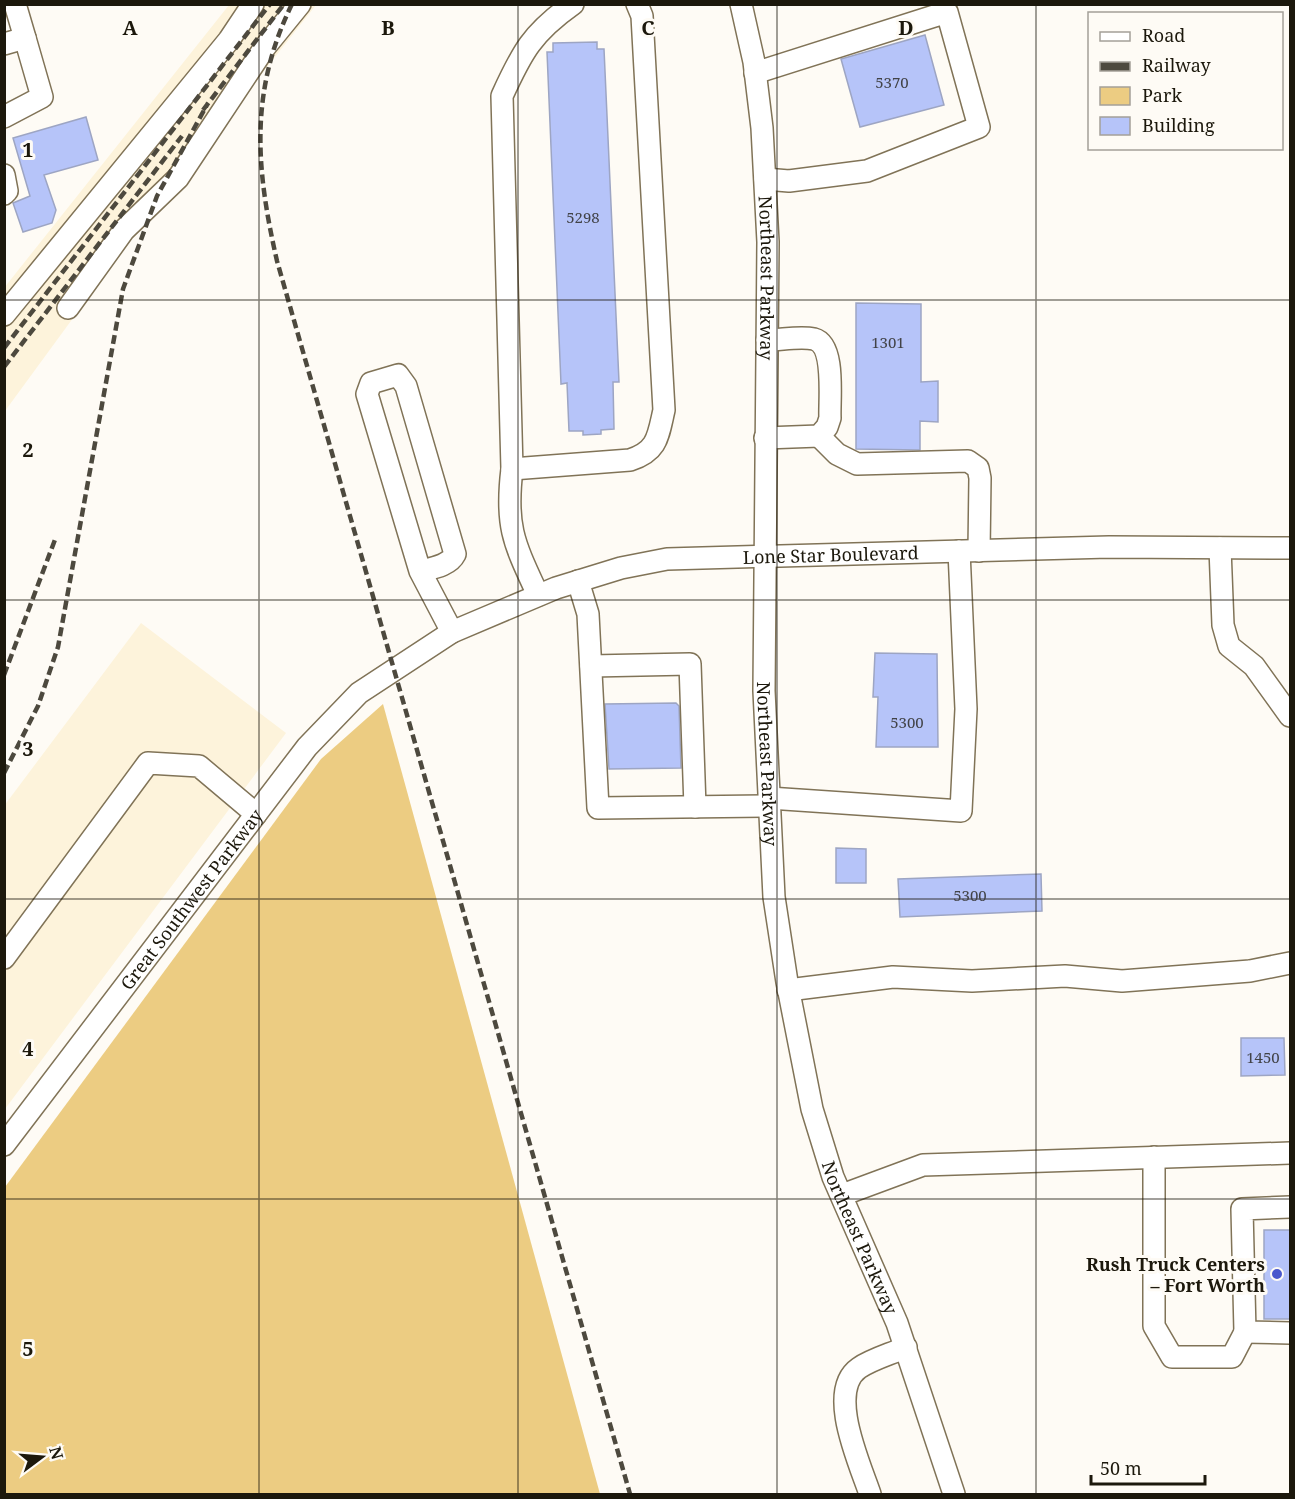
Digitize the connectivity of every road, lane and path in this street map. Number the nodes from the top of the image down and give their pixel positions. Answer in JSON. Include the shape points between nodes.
{"nodes":[{"id":1,"x":15,"y":4,"type":"edge"},
{"id":2,"x":253,"y":4,"type":"edge"},
{"id":3,"x":300,"y":4,"type":"edge"},
{"id":4,"x":573,"y":4,"type":"edge"},
{"id":5,"x":637,"y":4,"type":"edge"},
{"id":6,"x":741,"y":4,"type":"edge"},
{"id":7,"x":26,"y":38,"type":"junction"},
{"id":8,"x":4,"y":44,"type":"edge"},
{"id":9,"x":755,"y":73,"type":"junction"},
{"id":10,"x":4,"y":117,"type":"edge"},
{"id":11,"x":4,"y":175,"type":"edge"},
{"id":12,"x":765,"y":180,"type":"junction"},
{"id":13,"x":4,"y":194,"type":"edge"},
{"id":14,"x":68,"y":308,"type":"dead end"},
{"id":15,"x":4,"y":315,"type":"edge"},
{"id":16,"x":767,"y":340,"type":"junction"},
{"id":17,"x":819,"y":436,"type":"junction"},
{"id":18,"x":765,"y":438,"type":"junction"},
{"id":19,"x":512,"y":469,"type":"junction"},
{"id":20,"x":1220,"y":548,"type":"junction"},
{"id":21,"x":1290,"y":548,"type":"edge"},
{"id":22,"x":969,"y":551,"type":"junction"},
{"id":23,"x":764,"y":555,"type":"junction"},
{"id":24,"x":420,"y":571,"type":"junction"},
{"id":25,"x":578,"y":581,"type":"junction"},
{"id":26,"x":538,"y":595,"type":"junction"},
{"id":27,"x":452,"y":632,"type":"junction"},
{"id":28,"x":591,"y":666,"type":"junction"},
{"id":29,"x":395,"y":669,"type":"joint"},
{"id":30,"x":1290,"y":716,"type":"edge"},
{"id":31,"x":769,"y":802,"type":"junction"},
{"id":32,"x":695,"y":807,"type":"junction"},
{"id":33,"x":256,"y":814,"type":"junction"},
{"id":34,"x":4,"y":958,"type":"edge"},
{"id":35,"x":1290,"y":963,"type":"edge"},
{"id":36,"x":789,"y":990,"type":"junction"},
{"id":37,"x":4,"y":1145,"type":"edge"},
{"id":38,"x":1290,"y":1153,"type":"edge"},
{"id":39,"x":1154,"y":1157,"type":"junction"},
{"id":40,"x":842,"y":1195,"type":"junction"},
{"id":41,"x":1290,"y":1207,"type":"edge"},
{"id":42,"x":1245,"y":1332,"type":"junction"},
{"id":43,"x":1290,"y":1333,"type":"edge"},
{"id":44,"x":906,"y":1347,"type":"junction"},
{"id":45,"x":870,"y":1494,"type":"edge"},
{"id":46,"x":954,"y":1494,"type":"edge"}],
"edges":[{"from":1,"to":7,"type":"street"},
{"from":2,"to":15,"type":"street","via":[[229,40]]},
{"from":3,"to":14,"type":"street","via":[[265,47],[178,178],[124,230]]},
{"from":4,"to":19,"type":"street","via":[[552,19],[522,51],[502,96]]},
{"from":5,"to":19,"type":"street","via":[[642,16],[664,410],[657,440],[646,455],[630,460]]},
{"from":6,"to":9,"type":"street","name":"Northeast Parkway"},
{"from":7,"to":8,"type":"street"},
{"from":7,"to":10,"type":"street","via":[[42,97]]},
{"from":9,"to":12,"type":"street","name":"Northeast Parkway"},
{"from":9,"to":12,"type":"street","via":[[947,12],[979,128],[867,171],[789,181]]},
{"from":11,"to":13,"type":"street"},
{"from":12,"to":16,"type":"street","name":"Northeast Parkway"},
{"from":16,"to":17,"type":"street","via":[[815,339],[829,354],[830,418]]},
{"from":16,"to":18,"type":"street","name":"Northeast Parkway"},
{"from":17,"to":18,"type":"street"},
{"from":17,"to":22,"type":"street","via":[[837,454],[857,464],[968,461],[978,468]]},
{"from":18,"to":23,"type":"street","name":"Northeast Parkway"},
{"from":19,"to":26,"type":"street","via":[[510,527]]},
{"from":20,"to":21,"type":"street","name":"Lone Star Boulevard"},
{"from":20,"to":22,"type":"street","name":"Lone Star Boulevard"},
{"from":20,"to":30,"type":"street","via":[[1223,625],[1229,646],[1254,666]]},
{"from":22,"to":23,"type":"street","name":"Lone Star Boulevard"},
{"from":22,"to":31,"type":"street","via":[[961,812]]},
{"from":23,"to":25,"type":"street","name":"Lone Star Boulevard","via":[[668,559]]},
{"from":23,"to":31,"type":"street","name":"Northeast Parkway"},
{"from":24,"to":24,"type":"street","via":[[445,564],[455,554],[406,386],[398,375],[371,382],[367,394]]},
{"from":24,"to":27,"type":"street"},
{"from":25,"to":26,"type":"street","name":"Lone Star Boulevard"},
{"from":25,"to":28,"type":"street","via":[[588,614]]},
{"from":26,"to":27,"type":"street","name":"Lone Star Boulevard"},
{"from":27,"to":29,"type":"street","name":"Lone Star Boulevard"},
{"from":28,"to":32,"type":"street","via":[[598,808]]},
{"from":28,"to":32,"type":"street","via":[[690,664]]},
{"from":29,"to":33,"type":"street","name":"Great Southwest Parkway","via":[[359,693],[307,747]]},
{"from":31,"to":32,"type":"street"},
{"from":31,"to":36,"type":"street","name":"Northeast Parkway","via":[[774,897]]},
{"from":33,"to":34,"type":"street","via":[[199,766],[148,763]]},
{"from":33,"to":37,"type":"street","name":"Great Southwest Parkway"},
{"from":35,"to":36,"type":"street","via":[[1250,971],[1122,981],[1065,976],[972,981],[893,977]]},
{"from":36,"to":40,"type":"street","name":"Northeast Parkway","via":[[812,1109]]},
{"from":38,"to":39,"type":"street"},
{"from":39,"to":40,"type":"street","via":[[922,1165]]},
{"from":39,"to":42,"type":"street","via":[[1154,1326],[1172,1358],[1232,1357]]},
{"from":40,"to":44,"type":"street","name":"Northeast Parkway"},
{"from":41,"to":42,"type":"street","via":[[1242,1209]]},
{"from":42,"to":43,"type":"street"},
{"from":44,"to":45,"type":"street","via":[[860,1367],[846,1383],[848,1425]]},
{"from":44,"to":46,"type":"street","name":"Northeast Parkway"}]}
